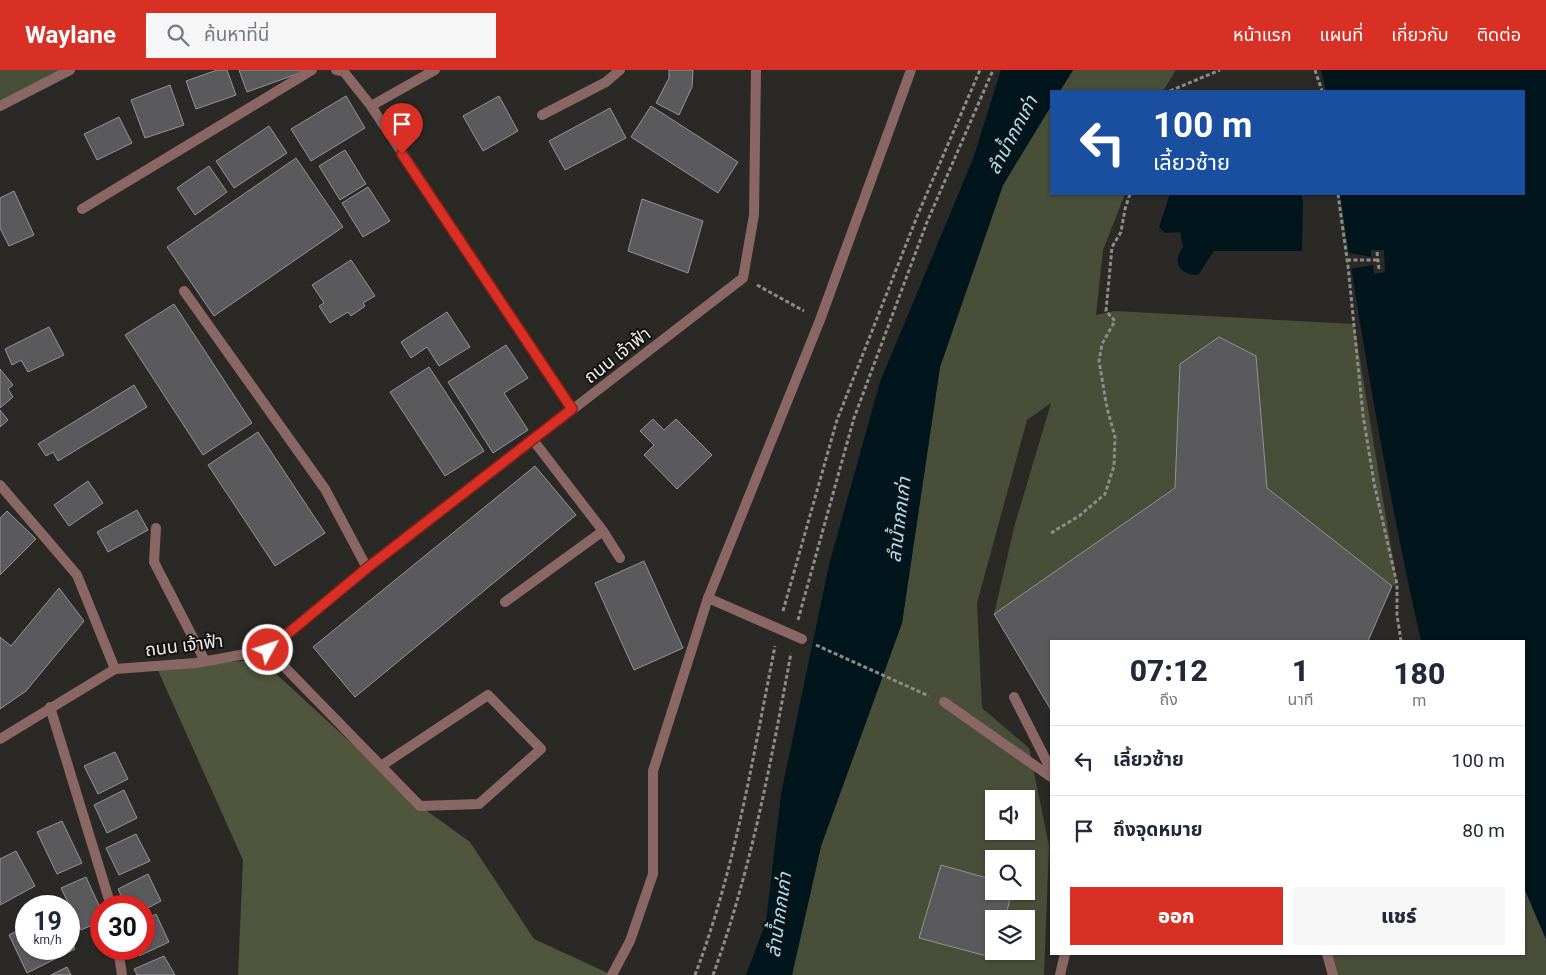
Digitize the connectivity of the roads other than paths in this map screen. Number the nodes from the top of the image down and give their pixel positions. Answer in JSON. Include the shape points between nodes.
{"nodes":[{"id":1,"x":70,"y":70,"type":"edge"},
{"id":2,"x":312,"y":70,"type":"edge"},
{"id":3,"x":336,"y":70,"type":"edge"},
{"id":4,"x":435,"y":70,"type":"edge"},
{"id":5,"x":620,"y":70,"type":"edge"},
{"id":6,"x":756,"y":70,"type":"edge"},
{"id":7,"x":911,"y":70,"type":"edge"},
{"id":8,"x":0,"y":106,"type":"edge"},
{"id":9,"x":371,"y":106,"type":"junction"},
{"id":10,"x":542,"y":115,"type":"dead end"},
{"id":11,"x":82,"y":209,"type":"dead end"},
{"id":12,"x":184,"y":291,"type":"dead end"},
{"id":13,"x":572,"y":409,"type":"junction"},
{"id":14,"x":533,"y":440,"type":"junction"},
{"id":15,"x":0,"y":486,"type":"edge"},
{"id":16,"x":156,"y":528,"type":"dead end"},
{"id":17,"x":603,"y":531,"type":"junction"},
{"id":18,"x":620,"y":558,"type":"dead end"},
{"id":19,"x":367,"y":568,"type":"junction"},
{"id":20,"x":708,"y":598,"type":"junction"},
{"id":21,"x":506,"y":602,"type":"dead end"},
{"id":22,"x":798,"y":637,"type":"road end"},
{"id":23,"x":268,"y":650,"type":"junction"},
{"id":24,"x":205,"y":661,"type":"junction"},
{"id":25,"x":115,"y":669,"type":"junction"},
{"id":26,"x":1014,"y":697,"type":"dead end"},
{"id":27,"x":944,"y":702,"type":"road end"},
{"id":28,"x":50,"y":707,"type":"junction"},
{"id":29,"x":0,"y":739,"type":"edge"},
{"id":30,"x":381,"y":766,"type":"junction"},
{"id":31,"x":1050,"y":768,"type":"edge"},
{"id":32,"x":1050,"y":776,"type":"edge"},
{"id":33,"x":109,"y":895,"type":"edge"},
{"id":34,"x":1065,"y":955,"type":"edge"},
{"id":35,"x":1327,"y":955,"type":"edge"},
{"id":36,"x":120,"y":960,"type":"edge"},
{"id":37,"x":122,"y":975,"type":"edge"},
{"id":38,"x":612,"y":975,"type":"edge"},
{"id":39,"x":1060,"y":975,"type":"edge"},
{"id":40,"x":1333,"y":975,"type":"edge"}],
"edges":[{"from":1,"to":8,"type":"street"},
{"from":2,"to":11,"type":"street"},
{"from":3,"to":9,"type":"street","via":[[344,72]]},
{"from":4,"to":9,"type":"street"},
{"from":5,"to":10,"type":"street","via":[[606,82]]},
{"from":6,"to":13,"type":"street","name":"ถนน เจ้าฟ้า","via":[[754,215],[743,278]]},
{"from":7,"to":20,"type":"street","via":[[820,320]]},
{"from":9,"to":13,"type":"street"},
{"from":12,"to":19,"type":"street","via":[[325,489]]},
{"from":13,"to":14,"type":"street","name":"ถนน เจ้าฟ้า"},
{"from":14,"to":17,"type":"street"},
{"from":14,"to":19,"type":"street","name":"ถนน เจ้าฟ้า"},
{"from":15,"to":25,"type":"street","via":[[77,575]]},
{"from":16,"to":24,"type":"street","via":[[154,562]]},
{"from":17,"to":18,"type":"street"},
{"from":17,"to":21,"type":"street"},
{"from":19,"to":23,"type":"street","name":"ถนน เจ้าฟ้า"},
{"from":20,"to":22,"type":"street"},
{"from":20,"to":38,"type":"street","via":[[653,771],[653,874],[630,941]]},
{"from":23,"to":24,"type":"street","name":"ถนน เจ้าฟ้า"},
{"from":23,"to":30,"type":"street"},
{"from":24,"to":25,"type":"street","name":"ถนน เจ้าฟ้า"},
{"from":25,"to":28,"type":"street","name":"ถนน เจ้าฟ้า"},
{"from":26,"to":31,"type":"street"},
{"from":27,"to":32,"type":"street"},
{"from":28,"to":29,"type":"street","name":"ถนน เจ้าฟ้า"},
{"from":28,"to":33,"type":"street"},
{"from":30,"to":30,"type":"street","via":[[488,696],[541,749],[479,804],[420,806]]},
{"from":34,"to":39,"type":"street"},
{"from":35,"to":40,"type":"street"},
{"from":36,"to":37,"type":"street"}]}
